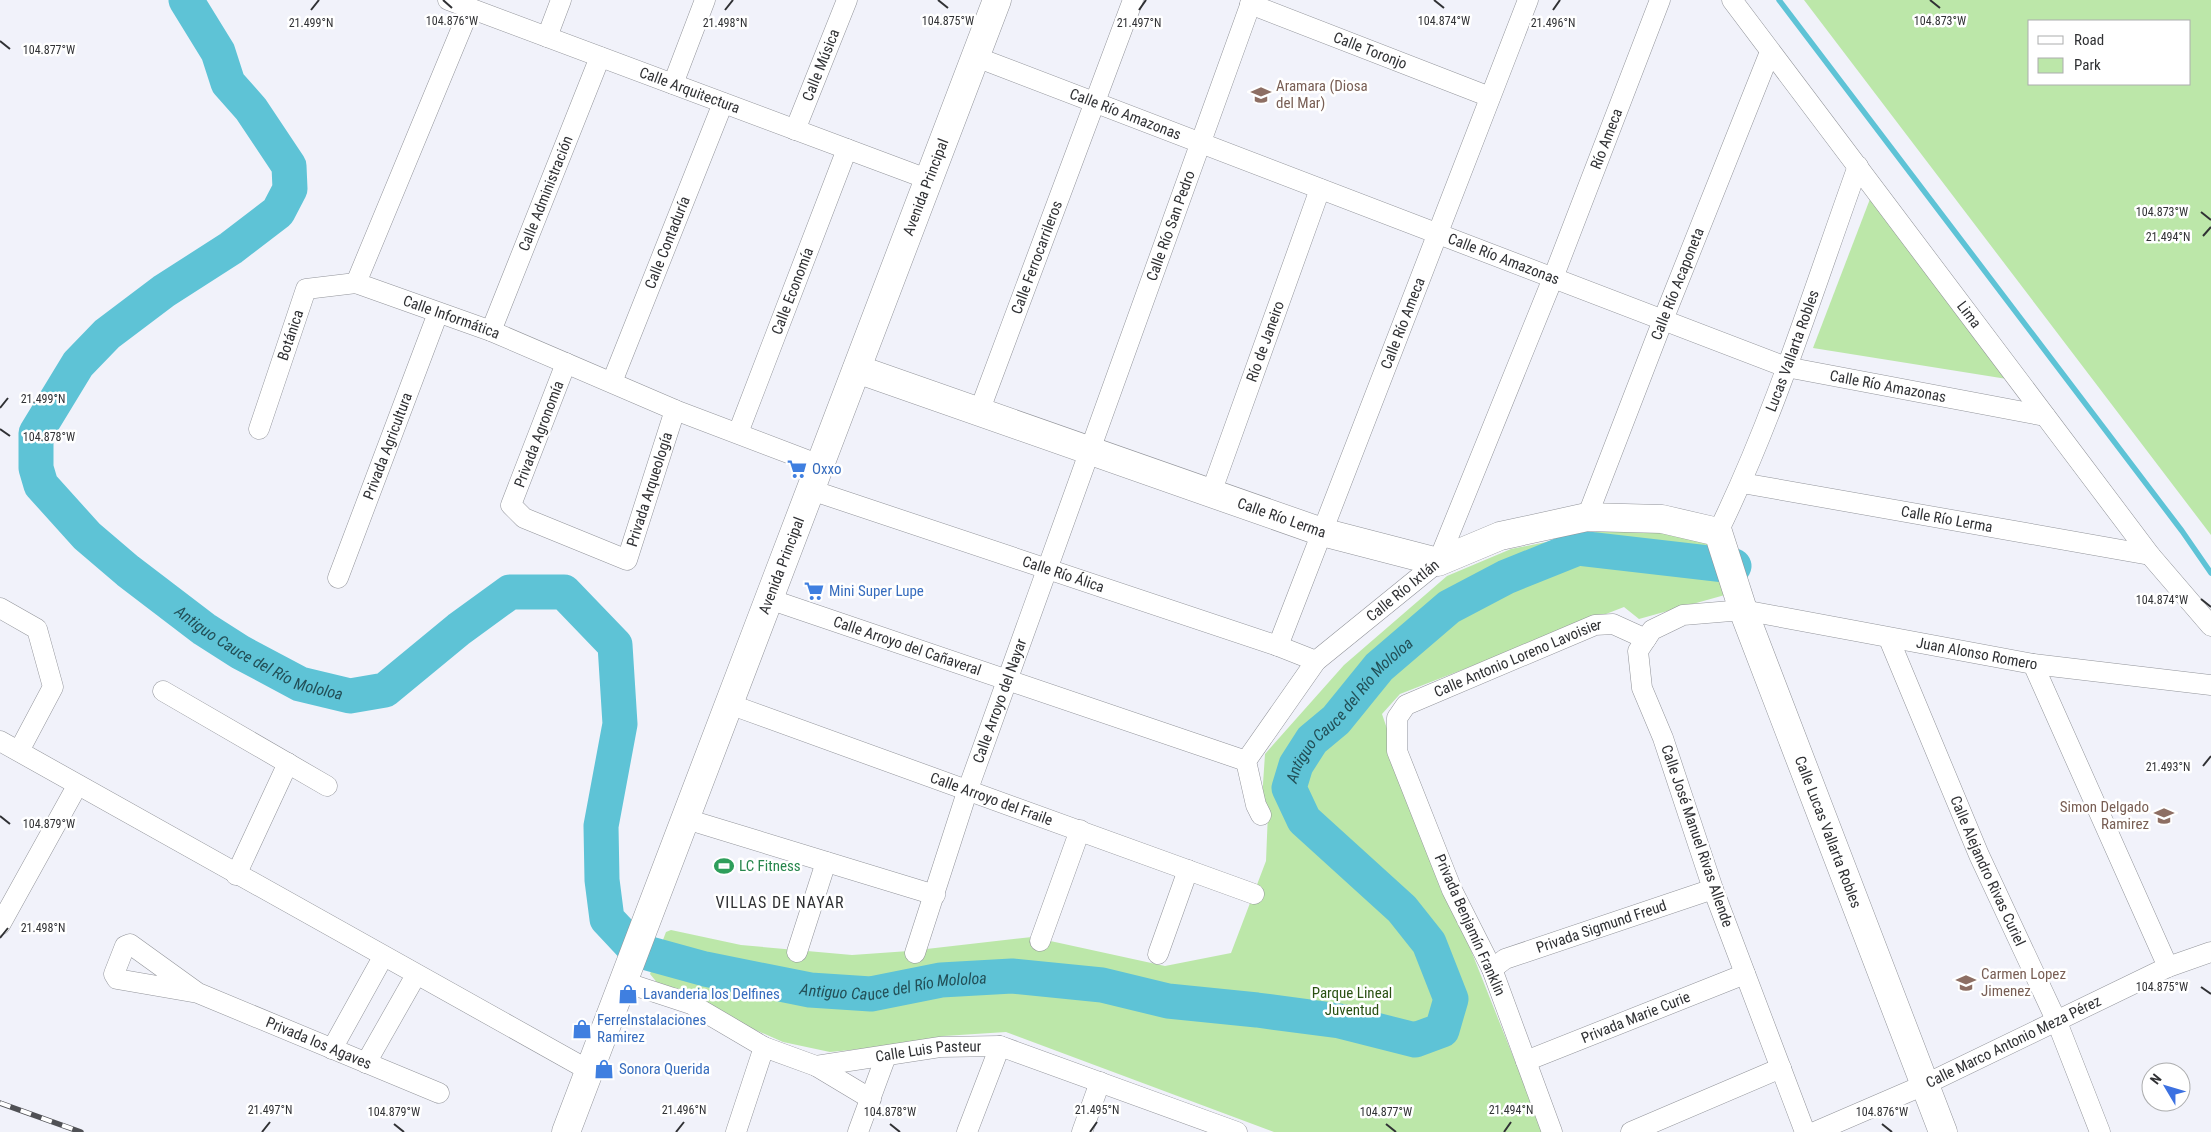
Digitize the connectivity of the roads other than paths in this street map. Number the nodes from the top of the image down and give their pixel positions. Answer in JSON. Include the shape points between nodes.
{"nodes":[{"id":1,"x":448,"y":0,"type":"edge"},
{"id":2,"x":561,"y":0,"type":"edge"},
{"id":3,"x":705,"y":0,"type":"edge"},
{"id":4,"x":847,"y":0,"type":"edge"},
{"id":5,"x":998,"y":0,"type":"edge"},
{"id":6,"x":1133,"y":0,"type":"edge"},
{"id":7,"x":1528,"y":0,"type":"edge"},
{"id":8,"x":1660,"y":0,"type":"edge"},
{"id":9,"x":1732,"y":0,"type":"edge"},
{"id":10,"x":1251,"y":2,"type":"edge"},
{"id":11,"x":470,"y":8,"type":"junction"},
{"id":12,"x":547,"y":37,"type":"junction"},
{"id":13,"x":1770,"y":52,"type":"junction"},
{"id":14,"x":600,"y":57,"type":"junction"},
{"id":15,"x":976,"y":58,"type":"junction"},
{"id":16,"x":673,"y":84,"type":"junction"},
{"id":17,"x":1490,"y":98,"type":"junction"},
{"id":18,"x":723,"y":103,"type":"junction"},
{"id":19,"x":1096,"y":103,"type":"junction"},
{"id":20,"x":795,"y":130,"type":"junction"},
{"id":21,"x":1200,"y":143,"type":"junction"},
{"id":22,"x":847,"y":149,"type":"junction"},
{"id":23,"x":1858,"y":166,"type":"junction"},
{"id":24,"x":930,"y":180,"type":"junction"},
{"id":25,"x":1320,"y":189,"type":"junction"},
{"id":26,"x":1438,"y":234,"type":"junction"},
{"id":27,"x":1552,"y":278,"type":"junction"},
{"id":28,"x":356,"y":283,"type":"junction"},
{"id":29,"x":438,"y":313,"type":"junction"},
{"id":30,"x":1663,"y":320,"type":"junction"},
{"id":31,"x":491,"y":331,"type":"junction"},
{"id":32,"x":566,"y":363,"type":"junction"},
{"id":33,"x":1786,"y":367,"type":"junction"},
{"id":34,"x":857,"y":369,"type":"junction"},
{"id":35,"x":612,"y":382,"type":"junction"},
{"id":36,"x":676,"y":410,"type":"junction"},
{"id":37,"x":979,"y":412,"type":"junction"},
{"id":38,"x":2046,"y":416,"type":"junction"},
{"id":39,"x":259,"y":429,"type":"dead end"},
{"id":40,"x":738,"y":433,"type":"junction"},
{"id":41,"x":1090,"y":451,"type":"junction"},
{"id":42,"x":820,"y":465,"type":"junction"},
{"id":43,"x":1742,"y":483,"type":"junction"},
{"id":44,"x":810,"y":490,"type":"junction"},
{"id":45,"x":1211,"y":493,"type":"junction"},
{"id":46,"x":511,"y":505,"type":"joint"},
{"id":47,"x":1587,"y":518,"type":"junction"},
{"id":48,"x":1322,"y":532,"type":"junction"},
{"id":49,"x":1718,"y":532,"type":"junction"},
{"id":50,"x":2150,"y":555,"type":"junction"},
{"id":51,"x":1438,"y":562,"type":"junction"},
{"id":52,"x":1047,"y":570,"type":"junction"},
{"id":53,"x":338,"y":578,"type":"dead end"},
{"id":54,"x":769,"y":599,"type":"junction"},
{"id":55,"x":0,"y":608,"type":"edge"},
{"id":56,"x":1743,"y":610,"type":"junction"},
{"id":57,"x":2211,"y":626,"type":"edge"},
{"id":58,"x":1646,"y":639,"type":"junction"},
{"id":59,"x":1889,"y":639,"type":"junction"},
{"id":60,"x":1278,"y":646,"type":"junction"},
{"id":61,"x":1316,"y":661,"type":"junction"},
{"id":62,"x":2033,"y":664,"type":"junction"},
{"id":63,"x":1007,"y":680,"type":"junction"},
{"id":64,"x":2211,"y":685,"type":"edge"},
{"id":65,"x":163,"y":691,"type":"dead end"},
{"id":66,"x":729,"y":704,"type":"junction"},
{"id":67,"x":1397,"y":718,"type":"joint"},
{"id":68,"x":0,"y":742,"type":"edge"},
{"id":69,"x":19,"y":751,"type":"junction"},
{"id":70,"x":1246,"y":760,"type":"junction"},
{"id":71,"x":288,"y":763,"type":"junction"},
{"id":72,"x":77,"y":786,"type":"junction"},
{"id":73,"x":328,"y":786,"type":"dead end"},
{"id":74,"x":968,"y":789,"type":"junction"},
{"id":75,"x":1261,"y":815,"type":"dead end"},
{"id":76,"x":686,"y":819,"type":"junction"},
{"id":77,"x":1080,"y":830,"type":"junction"},
{"id":78,"x":826,"y":862,"type":"junction"},
{"id":79,"x":1188,"y":870,"type":"junction"},
{"id":80,"x":236,"y":875,"type":"junction"},
{"id":81,"x":1713,"y":889,"type":"junction"},
{"id":82,"x":1254,"y":894,"type":"dead end"},
{"id":83,"x":935,"y":895,"type":"junction"},
{"id":84,"x":0,"y":925,"type":"edge"},
{"id":85,"x":1040,"y":941,"type":"dead end"},
{"id":86,"x":797,"y":952,"type":"dead end"},
{"id":87,"x":2211,"y":952,"type":"edge"},
{"id":88,"x":915,"y":953,"type":"dead end"},
{"id":89,"x":1158,"y":954,"type":"dead end"},
{"id":90,"x":383,"y":957,"type":"junction"},
{"id":91,"x":2168,"y":967,"type":"junction"},
{"id":92,"x":1492,"y":969,"type":"junction"},
{"id":93,"x":1745,"y":974,"type":"junction"},
{"id":94,"x":416,"y":975,"type":"junction"},
{"id":95,"x":626,"y":977,"type":"junction"},
{"id":96,"x":198,"y":993,"type":"dead end"},
{"id":97,"x":2057,"y":1022,"type":"junction"},
{"id":98,"x":1000,"y":1046,"type":"junction"},
{"id":99,"x":764,"y":1047,"type":"junction"},
{"id":100,"x":332,"y":1049,"type":"junction"},
{"id":101,"x":886,"y":1056,"type":"junction"},
{"id":102,"x":1526,"y":1061,"type":"junction"},
{"id":103,"x":366,"y":1063,"type":"junction"},
{"id":104,"x":816,"y":1066,"type":"junction"},
{"id":105,"x":1781,"y":1068,"type":"junction"},
{"id":106,"x":590,"y":1071,"type":"junction"},
{"id":107,"x":1100,"y":1082,"type":"junction"},
{"id":108,"x":1924,"y":1085,"type":"junction"},
{"id":109,"x":439,"y":1093,"type":"dead end"},
{"id":110,"x":871,"y":1099,"type":"junction"},
{"id":111,"x":1196,"y":1125,"type":"edge"},
{"id":112,"x":566,"y":1132,"type":"edge"},
{"id":113,"x":736,"y":1132,"type":"edge"},
{"id":114,"x":858,"y":1132,"type":"edge"},
{"id":115,"x":967,"y":1132,"type":"edge"},
{"id":116,"x":1082,"y":1132,"type":"edge"},
{"id":117,"x":1237,"y":1132,"type":"edge"},
{"id":118,"x":1552,"y":1132,"type":"edge"},
{"id":119,"x":1631,"y":1132,"type":"edge"},
{"id":120,"x":1805,"y":1132,"type":"edge"},
{"id":121,"x":1815,"y":1132,"type":"edge"},
{"id":122,"x":1943,"y":1132,"type":"edge"},
{"id":123,"x":2100,"y":1132,"type":"edge"}],
"edges":[{"from":1,"to":11,"type":"street","name":"Calle Arquitectura"},
{"from":2,"to":12,"type":"street"},
{"from":3,"to":16,"type":"street"},
{"from":4,"to":20,"type":"street","name":"Calle Música"},
{"from":5,"to":15,"type":"street","name":"Avenida Principal"},
{"from":6,"to":19,"type":"street","name":"Calle Ferrocarrileros"},
{"from":7,"to":17,"type":"street","name":"Calle Río Ameca"},
{"from":8,"to":27,"type":"street","name":"Río Ameca"},
{"from":9,"to":13,"type":"street","name":"Lima"},
{"from":10,"to":17,"type":"street","name":"Calle Toronjo"},
{"from":10,"to":21,"type":"street","name":"Calle Río San Pedro"},
{"from":11,"to":12,"type":"street","name":"Calle Arquitectura"},
{"from":11,"to":28,"type":"street"},
{"from":12,"to":14,"type":"street","name":"Calle Arquitectura"},
{"from":13,"to":23,"type":"street","name":"Lima"},
{"from":13,"to":30,"type":"street","name":"Calle Río Acaponeta"},
{"from":14,"to":16,"type":"street","name":"Calle Arquitectura"},
{"from":14,"to":31,"type":"street","name":"Calle Administración"},
{"from":15,"to":19,"type":"street","name":"Calle Río Amazonas"},
{"from":15,"to":24,"type":"street","name":"Avenida Principal"},
{"from":16,"to":18,"type":"street","name":"Calle Arquitectura"},
{"from":17,"to":26,"type":"street","name":"Calle Río Ameca"},
{"from":18,"to":20,"type":"street","name":"Calle Arquitectura"},
{"from":18,"to":35,"type":"street","name":"Calle Contaduría"},
{"from":19,"to":21,"type":"street","name":"Calle Río Amazonas"},
{"from":19,"to":37,"type":"street","name":"Calle Ferrocarrileros"},
{"from":20,"to":22,"type":"street","name":"Calle Arquitectura"},
{"from":21,"to":25,"type":"street","name":"Calle Río Amazonas"},
{"from":21,"to":41,"type":"street","name":"Calle Río San Pedro"},
{"from":22,"to":24,"type":"street","name":"Calle Arquitectura"},
{"from":22,"to":40,"type":"street","name":"Calle Economía"},
{"from":23,"to":33,"type":"street","name":"Lucas Vallarta Robles"},
{"from":23,"to":38,"type":"street","name":"Lima"},
{"from":24,"to":34,"type":"street","name":"Avenida Principal"},
{"from":25,"to":26,"type":"street","name":"Calle Río Amazonas"},
{"from":25,"to":45,"type":"street","name":"Río de Janeiro"},
{"from":26,"to":27,"type":"street","name":"Calle Río Amazonas"},
{"from":26,"to":48,"type":"street","name":"Calle Río Ameca"},
{"from":27,"to":30,"type":"street","name":"Calle Río Amazonas"},
{"from":27,"to":51,"type":"street","name":"Calle Río Ixtlán"},
{"from":28,"to":29,"type":"street","name":"Calle Informática"},
{"from":28,"to":39,"type":"street","name":"Botánica","via":[[306,289]]},
{"from":29,"to":31,"type":"street","name":"Calle Informática"},
{"from":29,"to":53,"type":"street","name":"Privada Agricultura"},
{"from":30,"to":33,"type":"street","name":"Calle Río Amazonas"},
{"from":30,"to":47,"type":"street","name":"Calle Río Acaponeta"},
{"from":31,"to":32,"type":"street","name":"Calle Informática"},
{"from":32,"to":35,"type":"street","name":"Calle Informática"},
{"from":32,"to":46,"type":"street","name":"Privada Agronomía"},
{"from":33,"to":38,"type":"street","name":"Calle Río Amazonas"},
{"from":33,"to":43,"type":"street","name":"Lucas Vallarta Robles"},
{"from":34,"to":37,"type":"street","name":"Calle Río Lerma"},
{"from":34,"to":42,"type":"street","name":"Avenida Principal"},
{"from":35,"to":36,"type":"street","name":"Calle Informática"},
{"from":36,"to":40,"type":"street","name":"Calle Informática"},
{"from":36,"to":46,"type":"street","name":"Privada Arqueología","via":[[627,560],[524,518]]},
{"from":37,"to":41,"type":"street","name":"Calle Río Lerma"},
{"from":38,"to":50,"type":"street","name":"Lima"},
{"from":40,"to":42,"type":"street","name":"Calle Informática"},
{"from":41,"to":45,"type":"street","name":"Calle Río Lerma"},
{"from":41,"to":52,"type":"street","name":"Calle Arroyo del Nayar"},
{"from":42,"to":44,"type":"street","name":"Avenida Principal"},
{"from":43,"to":49,"type":"street","name":"Lucas Vallarta Robles"},
{"from":43,"to":50,"type":"street","name":"Calle Río Lerma"},
{"from":44,"to":52,"type":"street","name":"Calle Río Álica"},
{"from":44,"to":54,"type":"street","name":"Avenida Principal"},
{"from":45,"to":48,"type":"street","name":"Calle Río Lerma"},
{"from":47,"to":49,"type":"street","via":[[1662,519]]},
{"from":47,"to":51,"type":"street","via":[[1500,536]]},
{"from":48,"to":51,"type":"street","name":"Calle Río Lerma"},
{"from":48,"to":60,"type":"street","name":"Calle Río Ameca"},
{"from":49,"to":56,"type":"street","name":"Calle Lucas Vallarta Robles"},
{"from":50,"to":57,"type":"street","name":"Lima"},
{"from":51,"to":61,"type":"street","name":"Calle Río Ixtlán"},
{"from":52,"to":60,"type":"street","name":"Calle Río Álica"},
{"from":52,"to":63,"type":"street","name":"Calle Arroyo del Nayar"},
{"from":54,"to":63,"type":"street","name":"Calle Arroyo del Cañaveral"},
{"from":54,"to":66,"type":"street","name":"Avenida Principal"},
{"from":55,"to":69,"type":"street","via":[[37,629],[53,687]]},
{"from":56,"to":58,"type":"street","via":[[1683,615],[1652,630]]},
{"from":56,"to":59,"type":"street","name":"Juan Alonso Romero"},
{"from":56,"to":108,"type":"street","name":"Calle Lucas Vallarta Robles"},
{"from":58,"to":67,"type":"street","name":"Calle Antonio Loreno Lavoisier","via":[[1613,624],[1595,625],[1406,705]]},
{"from":58,"to":81,"type":"street","name":"Calle José Manuel Rivas Allende","via":[[1638,651],[1642,688],[1663,738]]},
{"from":59,"to":62,"type":"street","name":"Juan Alonso Romero"},
{"from":59,"to":97,"type":"street","name":"Calle Alejandro Rivas Curiel","via":[[1979,855]]},
{"from":60,"to":61,"type":"street","name":"Calle Río Álica"},
{"from":61,"to":70,"type":"street","name":"Calle Río Ixtlán"},
{"from":62,"to":64,"type":"street","name":"Juan Alonso Romero"},
{"from":62,"to":91,"type":"street"},
{"from":63,"to":70,"type":"street","name":"Calle Arroyo del Cañaveral"},
{"from":63,"to":74,"type":"street","name":"Calle Arroyo del Nayar"},
{"from":65,"to":71,"type":"street"},
{"from":66,"to":74,"type":"street","name":"Calle Arroyo del Fraile"},
{"from":66,"to":76,"type":"street","name":"Avenida Principal"},
{"from":67,"to":92,"type":"street","name":"Privada Benjamín Franklin","via":[[1397,751],[1452,890]]},
{"from":68,"to":69,"type":"street"},
{"from":69,"to":72,"type":"street"},
{"from":70,"to":75,"type":"street"},
{"from":71,"to":73,"type":"street"},
{"from":71,"to":80,"type":"street"},
{"from":72,"to":80,"type":"street"},
{"from":72,"to":84,"type":"street"},
{"from":74,"to":77,"type":"street","name":"Calle Arroyo del Fraile"},
{"from":74,"to":83,"type":"street","name":"Calle Arroyo del Nayar"},
{"from":76,"to":78,"type":"street"},
{"from":76,"to":95,"type":"street","name":"Avenida Principal"},
{"from":77,"to":79,"type":"street","name":"Calle Arroyo del Fraile"},
{"from":77,"to":85,"type":"street"},
{"from":78,"to":83,"type":"street"},
{"from":78,"to":86,"type":"street"},
{"from":79,"to":82,"type":"street","name":"Calle Arroyo del Fraile"},
{"from":79,"to":89,"type":"street"},
{"from":80,"to":90,"type":"street"},
{"from":81,"to":92,"type":"street","name":"Privada Sigmund Freud","via":[[1505,959]]},
{"from":81,"to":93,"type":"street","name":"Calle José Manuel Rivas Allende"},
{"from":83,"to":88,"type":"street","name":"Calle Arroyo del Nayar"},
{"from":87,"to":91,"type":"street","name":"Calle Marco Antonio Meza Pérez"},
{"from":90,"to":94,"type":"street"},
{"from":90,"to":100,"type":"street"},
{"from":91,"to":97,"type":"street","name":"Calle Marco Antonio Meza Pérez"},
{"from":92,"to":102,"type":"street","name":"Privada Benjamín Franklin"},
{"from":93,"to":102,"type":"street","name":"Privada Marie Curie"},
{"from":93,"to":105,"type":"street","name":"Calle José Manuel Rivas Allende"},
{"from":94,"to":103,"type":"street"},
{"from":94,"to":106,"type":"street"},
{"from":95,"to":99,"type":"street","name":"Calle Luis Pasteur","via":[[691,1004]]},
{"from":95,"to":106,"type":"street","name":"Avenida Principal"},
{"from":96,"to":100,"type":"street","name":"Privada los Agaves"},
{"from":97,"to":108,"type":"street","name":"Calle Marco Antonio Meza Pérez"},
{"from":97,"to":123,"type":"street","name":"Calle Alejandro Rivas Curiel"},
{"from":98,"to":101,"type":"street","name":"Calle Luis Pasteur","via":[[940,1047]]},
{"from":98,"to":107,"type":"street","name":"Calle Luis Pasteur"},
{"from":98,"to":115,"type":"street"},
{"from":99,"to":104,"type":"street","name":"Calle Luis Pasteur"},
{"from":99,"to":113,"type":"street"},
{"from":100,"to":103,"type":"street","name":"Privada los Agaves"},
{"from":101,"to":104,"type":"street","name":"Calle Luis Pasteur"},
{"from":101,"to":110,"type":"street"},
{"from":102,"to":118,"type":"street","name":"Privada Benjamín Franklin"},
{"from":103,"to":109,"type":"street","name":"Privada los Agaves"},
{"from":104,"to":110,"type":"street"},
{"from":105,"to":119,"type":"street"},
{"from":105,"to":120,"type":"street","name":"Calle José Manuel Rivas Allende"},
{"from":106,"to":112,"type":"street","name":"Avenida Principal"},
{"from":107,"to":111,"type":"street","name":"Calle Luis Pasteur"},
{"from":107,"to":116,"type":"street"},
{"from":108,"to":121,"type":"street","name":"Calle Marco Antonio Meza Pérez"},
{"from":108,"to":122,"type":"street","name":"Calle Lucas Vallarta Robles"},
{"from":110,"to":114,"type":"street"},
{"from":111,"to":117,"type":"street","name":"Calle Luis Pasteur"}]}
